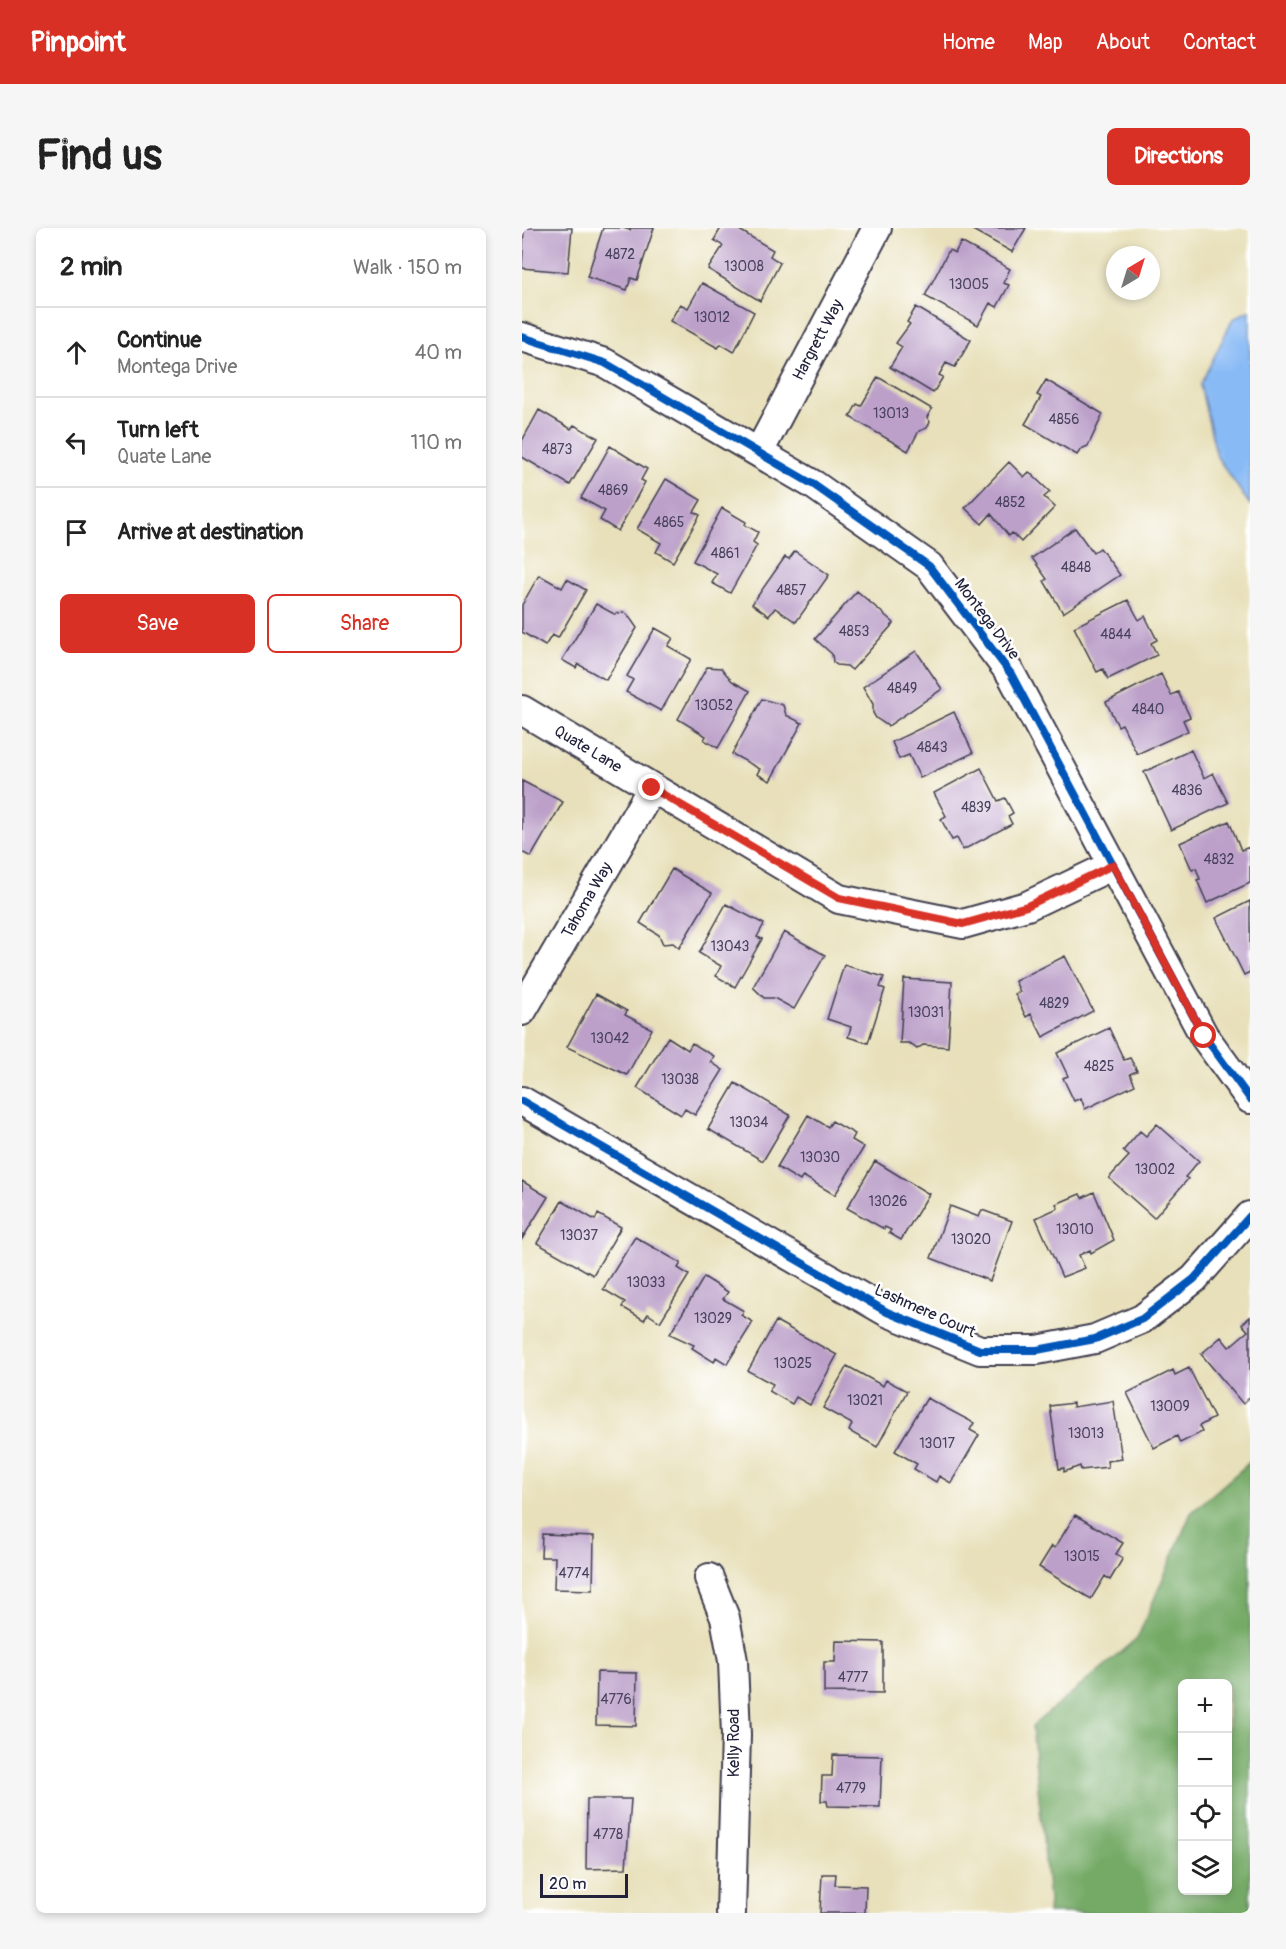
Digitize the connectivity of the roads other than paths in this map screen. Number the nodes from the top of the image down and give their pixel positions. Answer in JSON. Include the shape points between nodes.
{"nodes":[{"id":1,"x":876,"y":228,"type":"edge"},
{"id":2,"x":522,"y":337,"type":"edge"},
{"id":3,"x":759,"y":452,"type":"junction"},
{"id":4,"x":522,"y":710,"type":"edge"},
{"id":5,"x":652,"y":788,"type":"junction"},
{"id":6,"x":1113,"y":865,"type":"junction"},
{"id":7,"x":522,"y":1011,"type":"edge"},
{"id":8,"x":1250,"y":1099,"type":"edge"},
{"id":9,"x":522,"y":1101,"type":"edge"},
{"id":10,"x":1250,"y":1216,"type":"edge"},
{"id":11,"x":709,"y":1578,"type":"dead end"},
{"id":12,"x":731,"y":1913,"type":"edge"}],
"edges":[{"from":1,"to":3,"type":"street","name":"Hargrett Way"},
{"from":2,"to":3,"type":"street","name":"Montega Drive","via":[[605,363]]},
{"from":3,"to":6,"type":"street","name":"Montega Drive","via":[[814,485],[929,566],[1011,674]]},
{"from":4,"to":5,"type":"street","name":"Quate Lane"},
{"from":5,"to":6,"type":"street","name":"Quate Lane","via":[[839,898],[963,924],[1027,906]]},
{"from":5,"to":7,"type":"street","name":"Tahoma Way"},
{"from":6,"to":8,"type":"street","name":"Montega Drive","via":[[1204,1036]]},
{"from":9,"to":10,"type":"street","name":"Lashmere Court","via":[[887,1312],[980,1350],[1036,1350],[1095,1339],[1142,1319],[1194,1279]]},
{"from":11,"to":12,"type":"street","name":"Kelly Road","via":[[725,1618],[733,1660],[736,1735]]}]}
